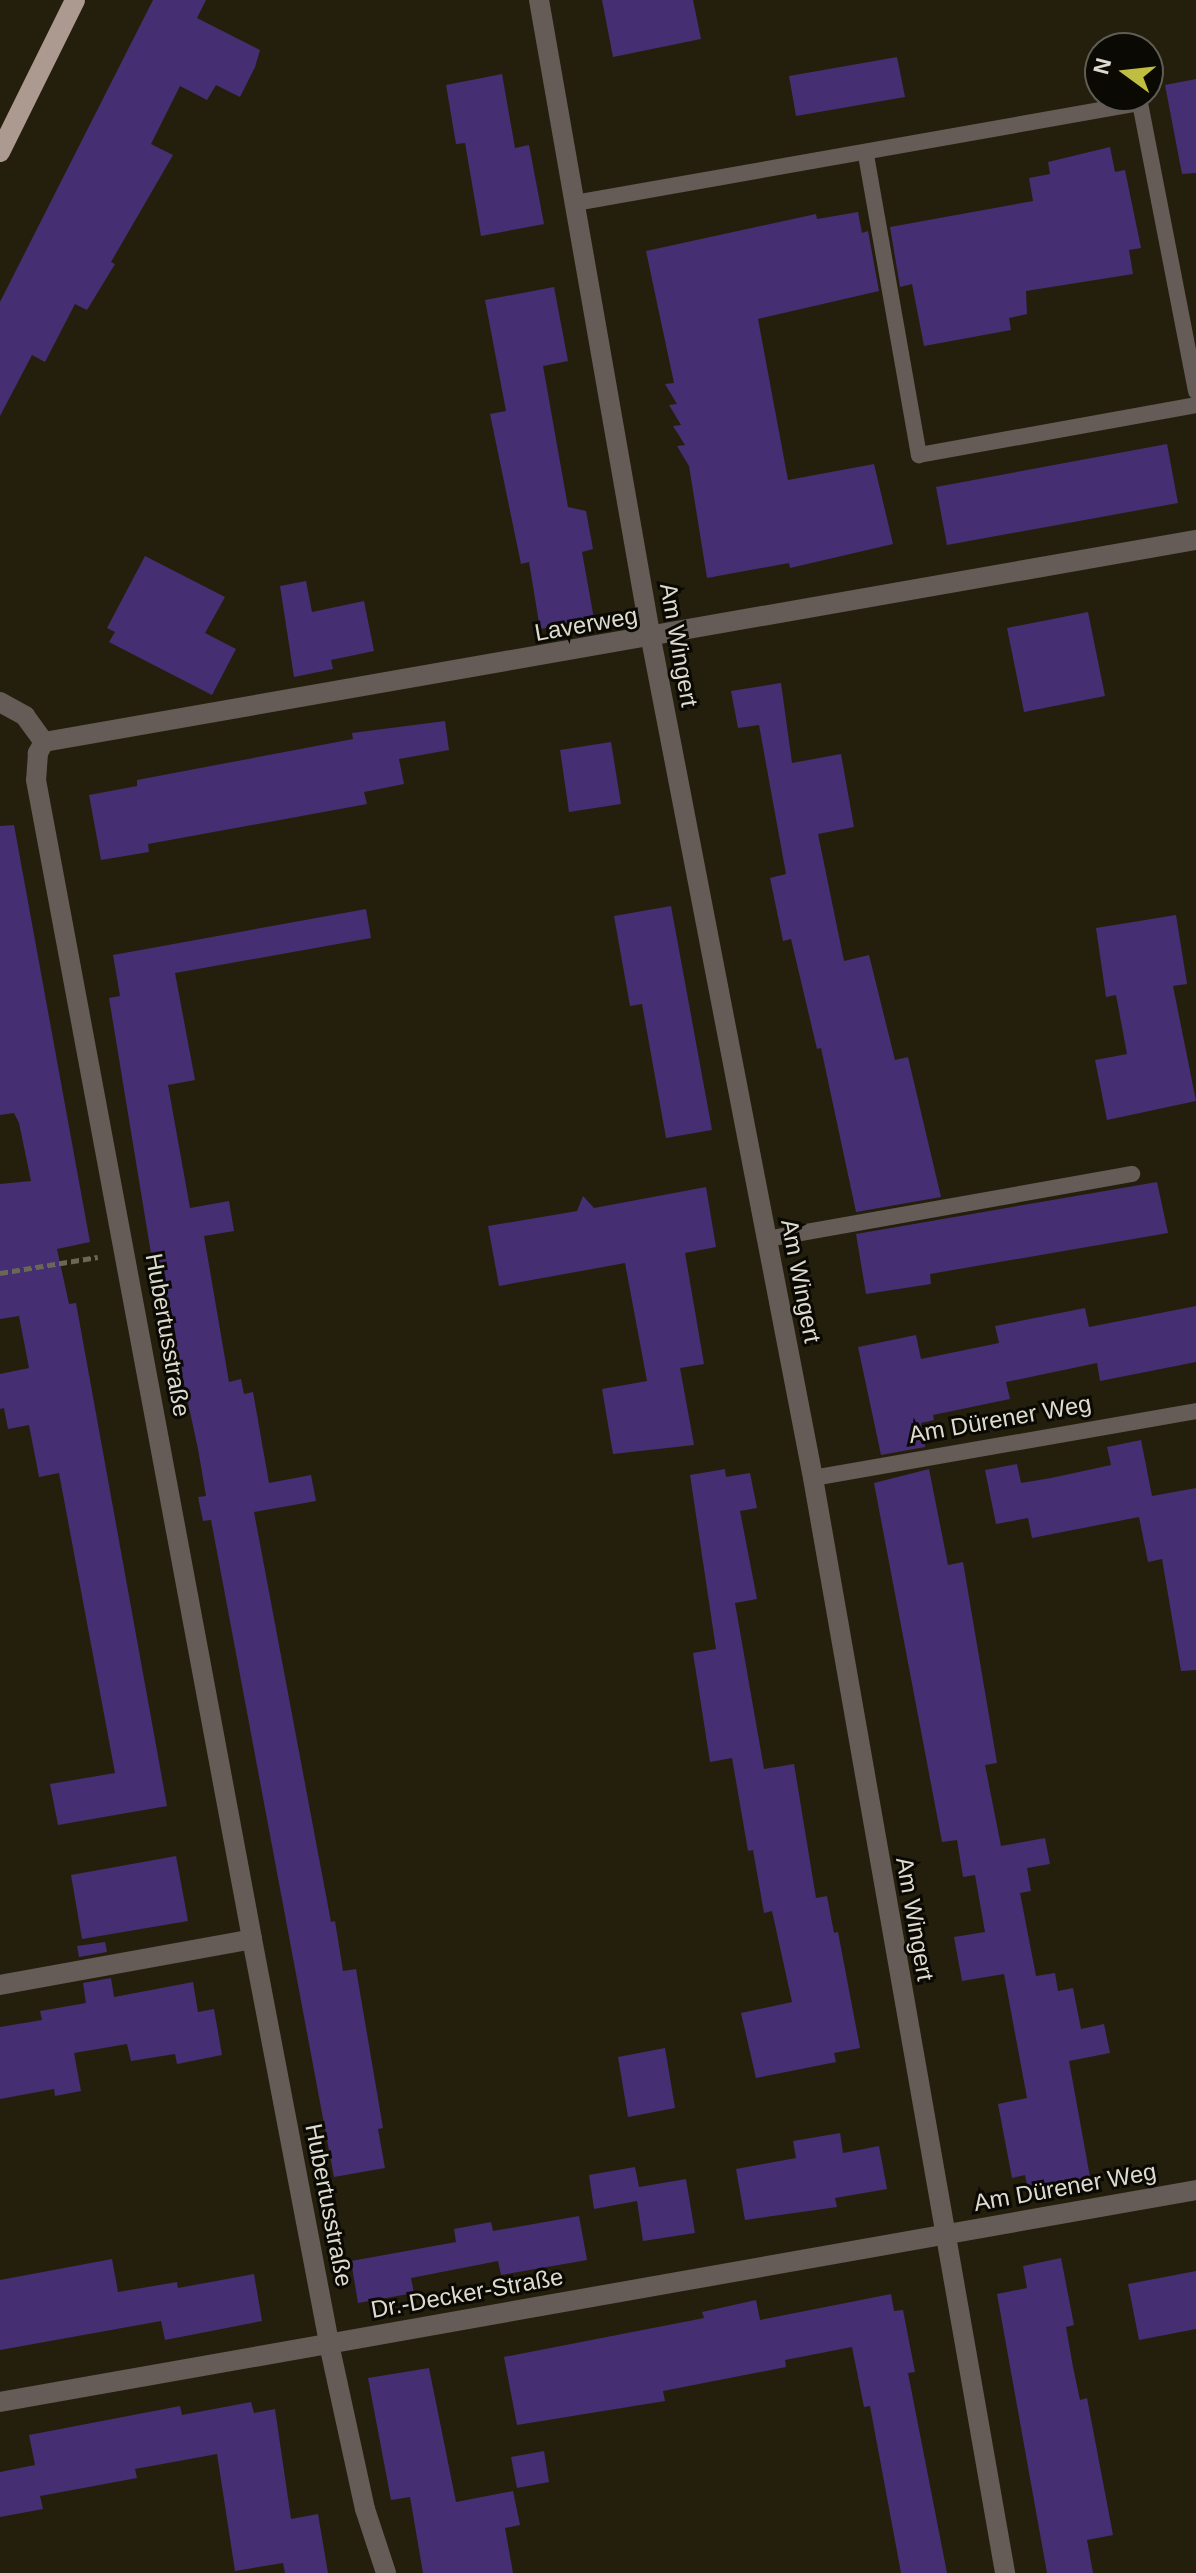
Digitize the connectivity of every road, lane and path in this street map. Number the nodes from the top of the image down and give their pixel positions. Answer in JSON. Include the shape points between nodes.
{"nodes":[{"id":1,"x":75,"y":0,"type":"edge"},
{"id":2,"x":539,"y":0,"type":"edge"},
{"id":3,"x":0,"y":152,"type":"edge"},
{"id":4,"x":866,"y":155,"type":"junction"},
{"id":5,"x":575,"y":203,"type":"junction"},
{"id":6,"x":1196,"y":392,"type":"edge"},
{"id":7,"x":1196,"y":405,"type":"edge"},
{"id":8,"x":1196,"y":540,"type":"edge"},
{"id":9,"x":651,"y":639,"type":"junction"},
{"id":10,"x":0,"y":702,"type":"edge"},
{"id":11,"x":44,"y":742,"type":"junction"},
{"id":12,"x":1132,"y":1174,"type":"dead end"},
{"id":13,"x":767,"y":1239,"type":"junction"},
{"id":14,"x":127,"y":1252,"type":"junction"},
{"id":15,"x":0,"y":1273,"type":"edge"},
{"id":16,"x":1196,"y":1411,"type":"edge"},
{"id":17,"x":813,"y":1478,"type":"junction"},
{"id":18,"x":252,"y":1939,"type":"junction"},
{"id":19,"x":0,"y":1985,"type":"edge"},
{"id":20,"x":1196,"y":2190,"type":"edge"},
{"id":21,"x":943,"y":2234,"type":"junction"},
{"id":22,"x":329,"y":2344,"type":"junction"},
{"id":23,"x":0,"y":2402,"type":"edge"},
{"id":24,"x":386,"y":2573,"type":"edge"},
{"id":25,"x":1005,"y":2573,"type":"edge"}],
"edges":[{"from":1,"to":3,"type":"main road"},
{"from":2,"to":5,"type":"street","name":"Am Wingert"},
{"from":4,"to":5,"type":"lane"},
{"from":4,"to":6,"type":"lane","via":[[1140,103]]},
{"from":4,"to":7,"type":"lane","via":[[919,455]]},
{"from":5,"to":9,"type":"street","name":"Am Wingert"},
{"from":8,"to":9,"type":"street","name":"Laverweg"},
{"from":9,"to":11,"type":"street","name":"Laverweg"},
{"from":9,"to":13,"type":"street","name":"Am Wingert"},
{"from":10,"to":11,"type":"street","via":[[25,716]]},
{"from":11,"to":14,"type":"street","name":"Hubertusstraße","via":[[36,780]]},
{"from":12,"to":13,"type":"lane"},
{"from":13,"to":17,"type":"street","name":"Am Wingert"},
{"from":14,"to":15,"type":"path"},
{"from":14,"to":18,"type":"street","name":"Hubertusstraße"},
{"from":16,"to":17,"type":"lane","name":"Am Dürener Weg"},
{"from":17,"to":21,"type":"street","name":"Am Wingert"},
{"from":18,"to":19,"type":"street"},
{"from":18,"to":22,"type":"street","name":"Hubertusstraße"},
{"from":20,"to":21,"type":"street","name":"Am Dürener Weg"},
{"from":21,"to":22,"type":"street","name":"Dr.-Decker-Straße"},
{"from":21,"to":25,"type":"street","name":"Am Wingert"},
{"from":22,"to":23,"type":"street","name":"Dr.-Decker-Straße"},
{"from":22,"to":24,"type":"street","name":"Hubertusstraße","via":[[365,2509]]}]}
